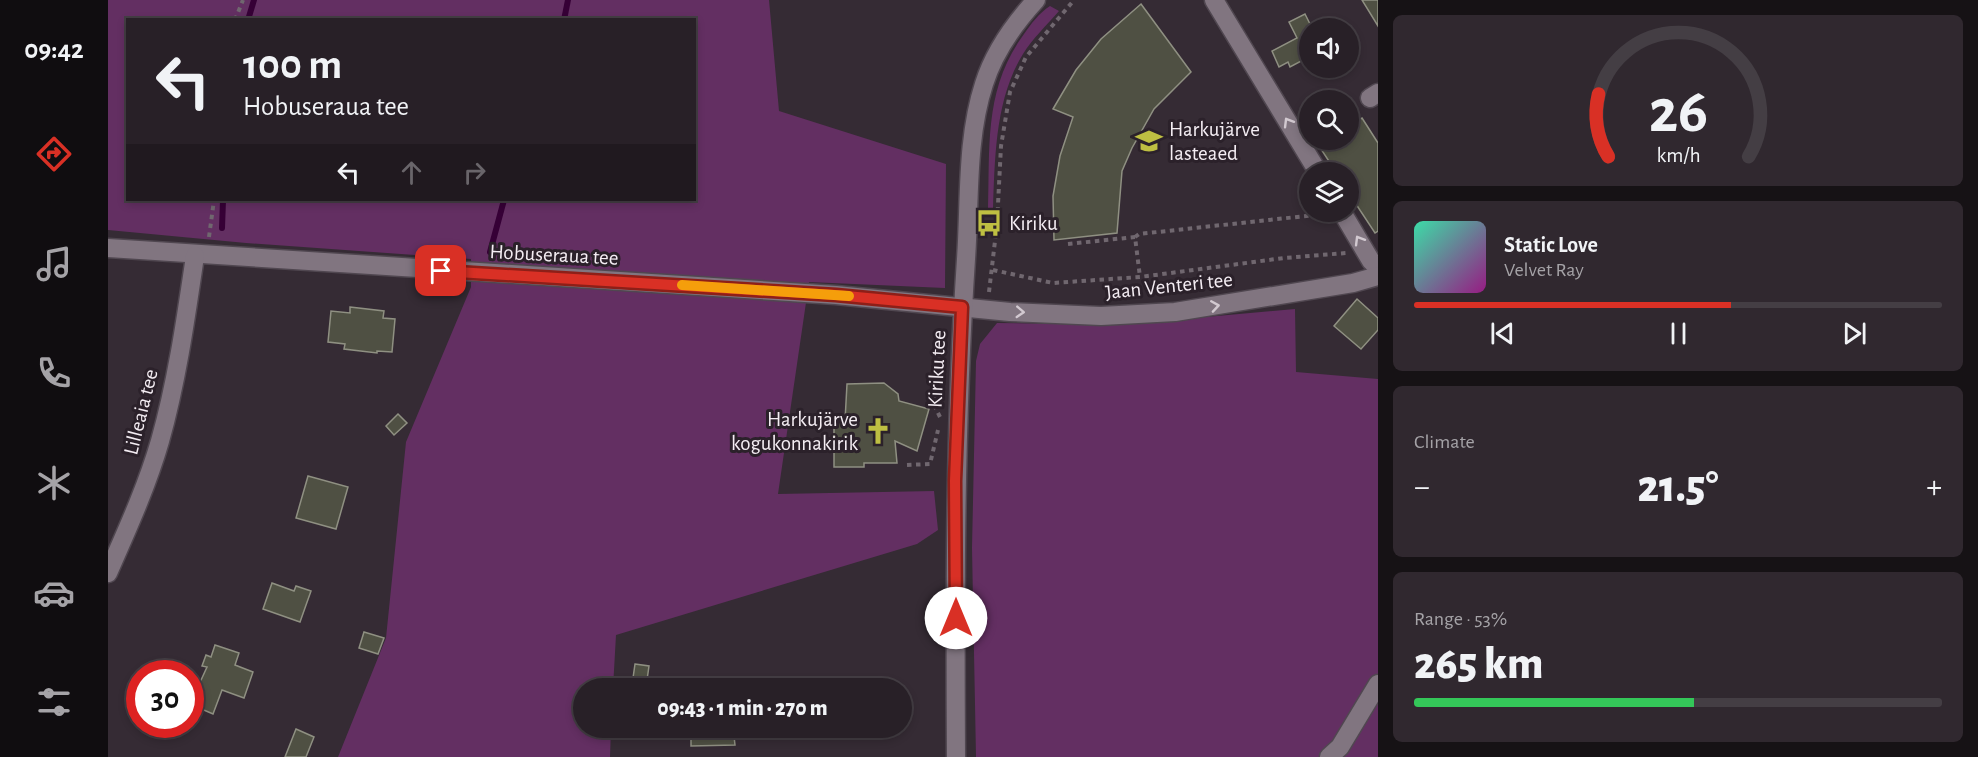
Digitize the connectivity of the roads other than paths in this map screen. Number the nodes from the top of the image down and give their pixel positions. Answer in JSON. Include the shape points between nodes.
{"nodes":[{"id":1,"x":1036,"y":0,"type":"edge"},
{"id":2,"x":1214,"y":0,"type":"edge"},
{"id":3,"x":1312,"y":162,"type":"edge"},
{"id":4,"x":1348,"y":222,"type":"edge"},
{"id":5,"x":108,"y":248,"type":"edge"},
{"id":6,"x":202,"y":256,"type":"junction"},
{"id":7,"x":1378,"y":268,"type":"edge"},
{"id":8,"x":1378,"y":276,"type":"edge"},
{"id":9,"x":962,"y":307,"type":"junction"},
{"id":10,"x":108,"y":573,"type":"edge"},
{"id":11,"x":1378,"y":684,"type":"edge"},
{"id":12,"x":956,"y":757,"type":"edge"},
{"id":13,"x":1329,"y":757,"type":"edge"}],
"edges":[{"from":1,"to":9,"type":"street","name":"Kiriku tee","via":[[1008,35],[983,85],[973,136]]},
{"from":3,"to":2,"type":"street","one_way":true},
{"from":7,"to":4,"type":"street","one_way":true},
{"from":5,"to":6,"type":"street","name":"Hobuseraua tee"},
{"from":6,"to":9,"type":"street","name":"Hobuseraua tee","via":[[836,295]]},
{"from":6,"to":10,"type":"street","name":"Lilleaia tee","via":[[160,442]]},
{"from":9,"to":8,"type":"street","name":"Jaan Venteri tee","one_way":true,"via":[[1089,316],[1140,315],[1297,293]]},
{"from":9,"to":12,"type":"street","name":"Kiriku tee","via":[[955,481]]},
{"from":11,"to":13,"type":"street","via":[[1340,747]]}]}
